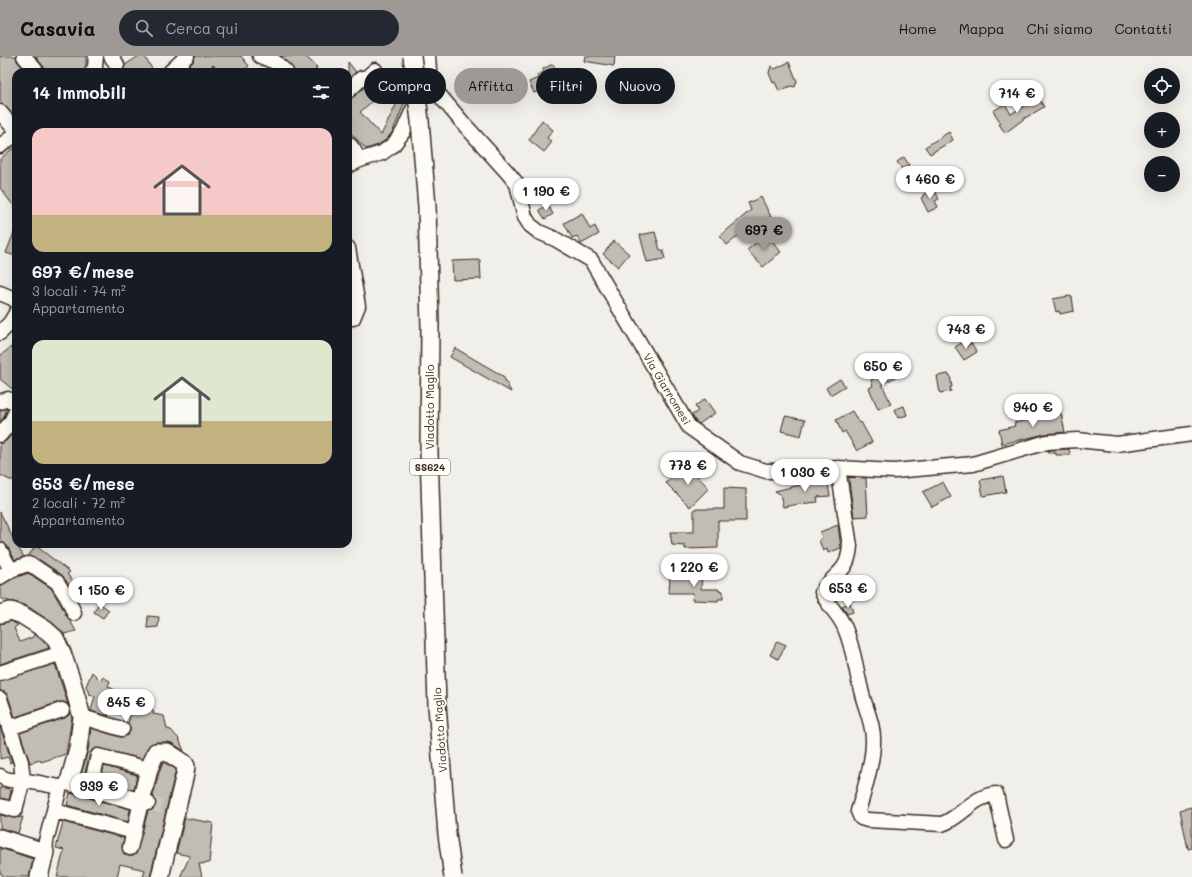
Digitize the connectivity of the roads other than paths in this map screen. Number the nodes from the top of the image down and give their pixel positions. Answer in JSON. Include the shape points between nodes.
{"nodes":[{"id":1,"x":24,"y":56,"type":"edge"},
{"id":2,"x":96,"y":56,"type":"edge"},
{"id":3,"x":187,"y":56,"type":"edge"},
{"id":4,"x":260,"y":56,"type":"edge"},
{"id":5,"x":412,"y":56,"type":"edge"},
{"id":6,"x":428,"y":56,"type":"edge"},
{"id":7,"x":34,"y":68,"type":"edge"},
{"id":8,"x":94,"y":68,"type":"edge"},
{"id":9,"x":174,"y":68,"type":"edge"},
{"id":10,"x":282,"y":68,"type":"edge"},
{"id":11,"x":429,"y":68,"type":"edge"},
{"id":12,"x":364,"y":78,"type":"edge"},
{"id":13,"x":352,"y":87,"type":"edge"},
{"id":14,"x":446,"y":103,"type":"edge"},
{"id":15,"x":416,"y":104,"type":"edge"},
{"id":16,"x":0,"y":112,"type":"edge"},
{"id":17,"x":12,"y":128,"type":"edge"},
{"id":18,"x":12,"y":136,"type":"edge"},
{"id":19,"x":0,"y":146,"type":"edge"},
{"id":20,"x":352,"y":148,"type":"edge"},
{"id":21,"x":354,"y":163,"type":"edge"},
{"id":22,"x":352,"y":271,"type":"edge"},
{"id":23,"x":0,"y":293,"type":"edge"},
{"id":24,"x":12,"y":298,"type":"edge"},
{"id":25,"x":352,"y":318,"type":"edge"},
{"id":26,"x":12,"y":320,"type":"edge"},
{"id":27,"x":0,"y":333,"type":"edge"},
{"id":28,"x":12,"y":400,"type":"edge"},
{"id":29,"x":0,"y":402,"type":"edge"},
{"id":30,"x":12,"y":420,"type":"edge"},
{"id":31,"x":1192,"y":434,"type":"edge"},
{"id":32,"x":0,"y":435,"type":"edge"},
{"id":33,"x":838,"y":468,"type":"junction"},
{"id":34,"x":0,"y":550,"type":"edge"},
{"id":35,"x":6,"y":573,"type":"edge"},
{"id":36,"x":0,"y":613,"type":"edge"},
{"id":37,"x":74,"y":613,"type":"dead end"},
{"id":38,"x":62,"y":653,"type":"junction"},
{"id":39,"x":0,"y":674,"type":"edge"},
{"id":40,"x":0,"y":699,"type":"edge"},
{"id":41,"x":62,"y":710,"type":"dead end"},
{"id":42,"x":82,"y":717,"type":"junction"},
{"id":43,"x":9,"y":728,"type":"junction"},
{"id":44,"x":122,"y":729,"type":"dead end"},
{"id":45,"x":149,"y":769,"type":"junction"},
{"id":46,"x":0,"y":776,"type":"edge"},
{"id":47,"x":23,"y":780,"type":"junction"},
{"id":48,"x":65,"y":784,"type":"junction"},
{"id":49,"x":90,"y":788,"type":"junction"},
{"id":50,"x":145,"y":802,"type":"junction"},
{"id":51,"x":4,"y":807,"type":"edge"},
{"id":52,"x":55,"y":811,"type":"junction"},
{"id":53,"x":134,"y":832,"type":"junction"},
{"id":54,"x":1006,"y":840,"type":"dead end"},
{"id":55,"x":8,"y":841,"type":"edge"},
{"id":56,"x":130,"y":848,"type":"dead end"},
{"id":57,"x":45,"y":852,"type":"junction"},
{"id":58,"x":39,"y":877,"type":"edge"},
{"id":59,"x":160,"y":877,"type":"edge"},
{"id":60,"x":454,"y":877,"type":"edge"}],
"edges":[{"from":1,"to":7,"type":"street"},
{"from":2,"to":8,"type":"street"},
{"from":3,"to":9,"type":"street"},
{"from":4,"to":10,"type":"street","via":[[275,62]]},
{"from":5,"to":60,"type":"main road","name":"Viadotto Maglio","number":"SS624","bridge":true,"via":[[427,207],[437,705],[447,834]]},
{"from":6,"to":11,"type":"street"},
{"from":12,"to":13,"type":"street"},
{"from":14,"to":33,"type":"street","name":"Via Giarromesi","via":[[517,184],[525,217],[530,224],[539,232],[591,260],[689,427],[740,463],[766,471]]},
{"from":15,"to":21,"type":"street","via":[[403,132],[394,144],[382,153]]},
{"from":16,"to":17,"type":"street"},
{"from":18,"to":19,"type":"street"},
{"from":20,"to":21,"type":"street"},
{"from":22,"to":25,"type":"street","via":[[358,306]]},
{"from":23,"to":24,"type":"street"},
{"from":26,"to":27,"type":"street"},
{"from":28,"to":29,"type":"street"},
{"from":30,"to":32,"type":"street"},
{"from":31,"to":33,"type":"street","name":"Via Giarromesi","via":[[1117,444],[1077,440],[1047,442],[973,464],[894,471]]},
{"from":33,"to":54,"type":"street","via":[[850,546],[849,558],[845,568],[822,592],[825,601],[843,624],[853,649],[862,694],[872,724],[871,760],[858,811],[861,818],[942,824],[982,797],[996,794]]},
{"from":34,"to":35,"type":"street"},
{"from":35,"to":37,"type":"street","via":[[28,564],[35,567],[58,582]]},
{"from":36,"to":38,"type":"main road","via":[[11,611],[22,615],[46,630],[55,638]]},
{"from":38,"to":39,"type":"street"},
{"from":38,"to":42,"type":"main road"},
{"from":40,"to":43,"type":"street"},
{"from":41,"to":43,"type":"street"},
{"from":42,"to":44,"type":"street"},
{"from":42,"to":48,"type":"main road","via":[[78,749]]},
{"from":43,"to":47,"type":"street","via":[[21,762]]},
{"from":45,"to":49,"type":"street","via":[[98,756]]},
{"from":45,"to":50,"type":"main road"},
{"from":45,"to":59,"type":"main road","via":[[154,755],[161,751],[183,761],[186,766],[173,810]]},
{"from":46,"to":47,"type":"street","via":[[6,780]]},
{"from":47,"to":48,"type":"street"},
{"from":47,"to":51,"type":"street","via":[[15,810]]},
{"from":48,"to":49,"type":"main road"},
{"from":48,"to":52,"type":"street"},
{"from":49,"to":50,"type":"main road"},
{"from":50,"to":53,"type":"street"},
{"from":52,"to":53,"type":"street"},
{"from":52,"to":57,"type":"street"},
{"from":53,"to":56,"type":"street"},
{"from":55,"to":57,"type":"main road"},
{"from":57,"to":58,"type":"main road"}]}
